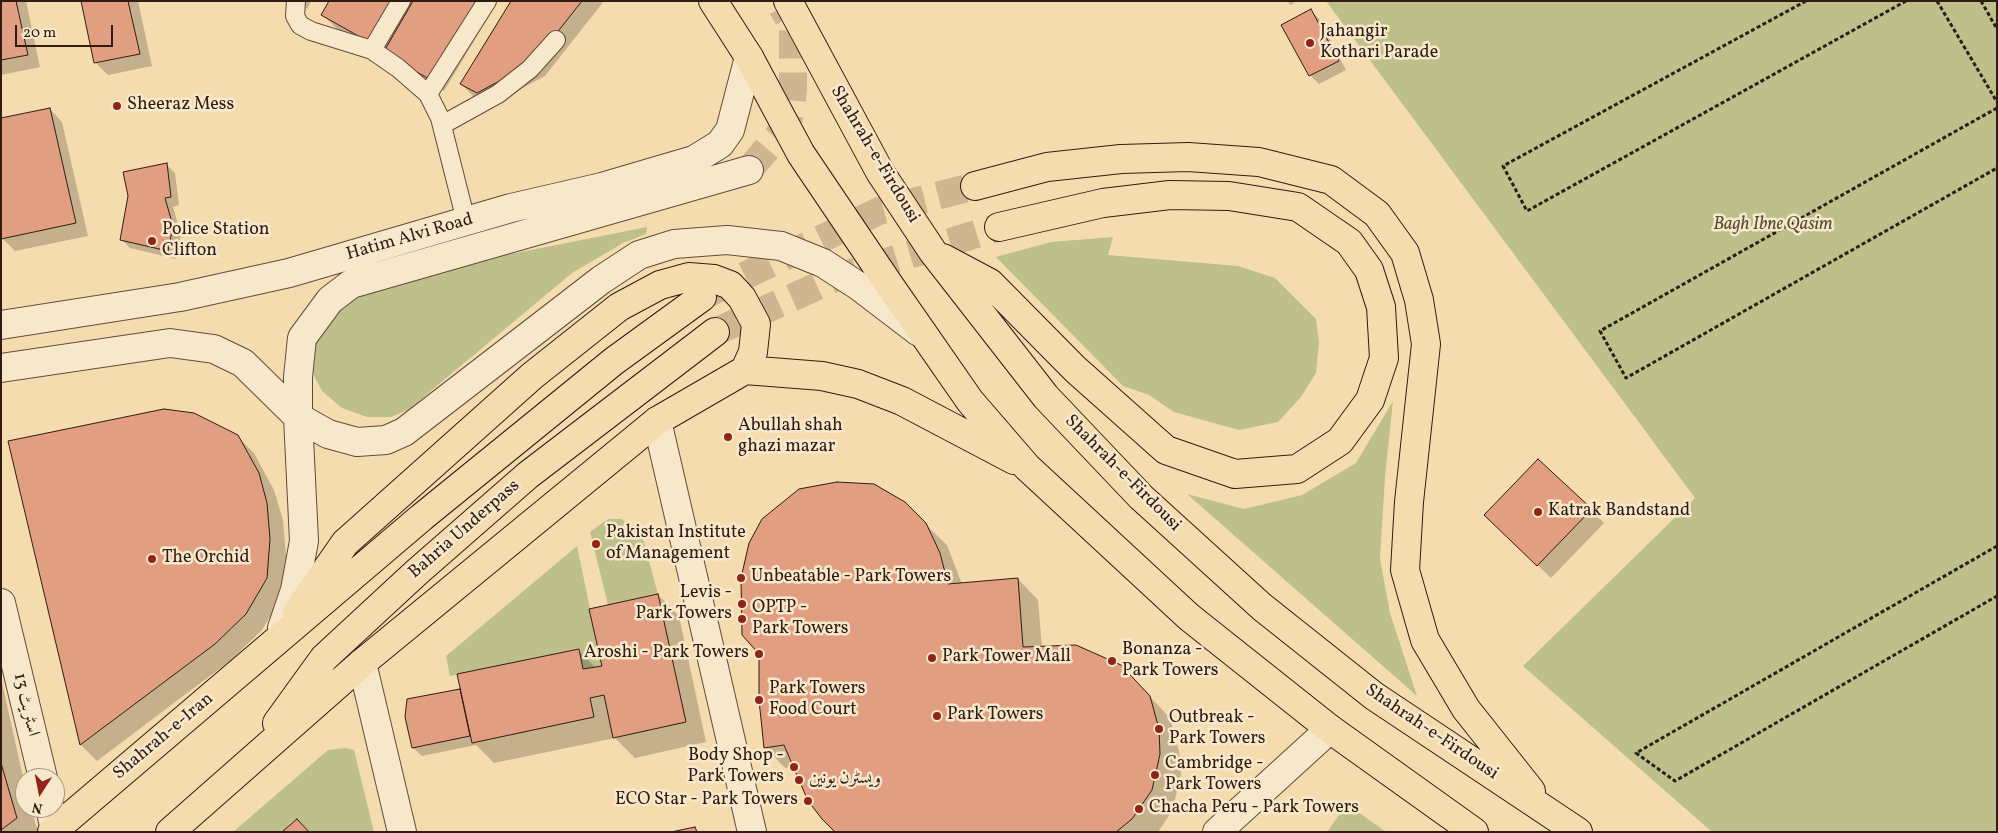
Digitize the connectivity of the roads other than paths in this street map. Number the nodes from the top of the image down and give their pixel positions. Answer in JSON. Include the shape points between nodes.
{"nodes":[{"id":1,"x":296,"y":1,"type":"edge"},
{"id":2,"x":401,"y":1,"type":"edge"},
{"id":3,"x":487,"y":1,"type":"edge"},
{"id":4,"x":713,"y":1,"type":"edge"},
{"id":5,"x":788,"y":1,"type":"edge"},
{"id":6,"x":556,"y":40,"type":"dead end"},
{"id":7,"x":372,"y":50,"type":"junction"},
{"id":8,"x":749,"y":57,"type":"junction"},
{"id":9,"x":428,"y":94,"type":"junction"},
{"id":10,"x":442,"y":125,"type":"junction"},
{"id":11,"x":749,"y":170,"type":"tunnel mouth"},
{"id":12,"x":974,"y":186,"type":"tunnel mouth"},
{"id":13,"x":466,"y":222,"type":"junction"},
{"id":14,"x":999,"y":227,"type":"tunnel mouth"},
{"id":15,"x":933,"y":252,"type":"junction"},
{"id":16,"x":289,"y":273,"type":"junction"},
{"id":17,"x":351,"y":284,"type":"junction"},
{"id":18,"x":702,"y":297,"type":"tunnel mouth"},
{"id":19,"x":1,"y":325,"type":"edge"},
{"id":20,"x":715,"y":332,"type":"tunnel mouth"},
{"id":21,"x":928,"y":339,"type":"junction"},
{"id":22,"x":1,"y":368,"type":"edge"},
{"id":23,"x":745,"y":370,"type":"junction"},
{"id":24,"x":298,"y":417,"type":"junction"},
{"id":25,"x":657,"y":422,"type":"junction"},
{"id":26,"x":1027,"y":467,"type":"junction"},
{"id":27,"x":1,"y":603,"type":"edge"},
{"id":28,"x":277,"y":642,"type":"junction"},
{"id":29,"x":362,"y":664,"type":"junction"},
{"id":30,"x":1330,"y":728,"type":"junction"},
{"id":31,"x":248,"y":763,"type":"junction"},
{"id":32,"x":41,"y":768,"type":"edge"},
{"id":33,"x":1546,"y":810,"type":"junction"},
{"id":34,"x":52,"y":823,"type":"edge"},
{"id":35,"x":170,"y":832,"type":"edge"},
{"id":36,"x":402,"y":832,"type":"edge"},
{"id":37,"x":752,"y":832,"type":"edge"},
{"id":38,"x":1217,"y":832,"type":"edge"},
{"id":39,"x":1474,"y":832,"type":"edge"},
{"id":40,"x":1578,"y":832,"type":"edge"}],
"edges":[{"from":1,"to":7,"type":"lane","via":[[295,16],[300,25]]},
{"from":2,"to":7,"type":"lane"},
{"from":3,"to":9,"type":"lane"},
{"from":4,"to":8,"type":"main road"},
{"from":5,"to":15,"type":"main road","name":"Shahrah-e-Firdousi","via":[[880,172]]},
{"from":6,"to":10,"type":"lane","via":[[530,70],[498,94]]},
{"from":7,"to":9,"type":"lane"},
{"from":8,"to":13,"type":"street","name":"Hatim Alvi Road","via":[[730,130],[720,144],[699,158]]},
{"from":8,"to":21,"type":"main road","via":[[802,154]]},
{"from":9,"to":10,"type":"lane"},
{"from":10,"to":13,"type":"lane"},
{"from":11,"to":17,"type":"street"},
{"from":12,"to":33,"type":"main road","via":[[1047,167],[1188,157],[1259,162],[1331,180],[1377,214],[1405,253],[1419,300],[1426,344],[1408,502],[1405,570],[1425,640],[1466,709]]},
{"from":13,"to":16,"type":"street","name":"Hatim Alvi Road"},
{"from":14,"to":15,"type":"main road","via":[[1103,203],[1170,195],[1229,196],[1298,207],[1349,242],[1369,270],[1381,307],[1384,358],[1370,400],[1340,440],[1297,469],[1235,474],[1166,450],[1074,369],[990,283]]},
{"from":15,"to":33,"type":"main road","name":"Shahrah-e-Firdousi","via":[[1046,397],[1141,497],[1262,606],[1374,696]]},
{"from":16,"to":17,"type":"street"},
{"from":16,"to":19,"type":"street","name":"Hatim Alvi Road","via":[[180,297]]},
{"from":17,"to":24,"type":"street","via":[[330,300],[302,338]]},
{"from":18,"to":28,"type":"main road","name":"Bahria Underpass","via":[[614,361],[430,510]]},
{"from":20,"to":31,"type":"main road","name":"Bahria Underpass","via":[[528,475],[410,578],[324,658]]},
{"from":21,"to":24,"type":"street","via":[[831,268],[780,246],[727,240],[674,244],[639,254],[604,278],[404,432],[386,440],[357,442],[328,434]]},
{"from":21,"to":26,"type":"main road","via":[[970,401]]},
{"from":22,"to":24,"type":"street","via":[[170,343],[214,349],[243,363]]},
{"from":23,"to":25,"type":"main road"},
{"from":23,"to":26,"type":"main road","via":[[822,376],[858,384],[902,401]]},
{"from":23,"to":28,"type":"main road","via":[[753,352],[756,324],[742,298],[730,285],[714,279],[689,277],[660,285],[619,307],[532,376],[345,542]]},
{"from":24,"to":28,"type":"street","via":[[304,541],[295,590]]},
{"from":25,"to":29,"type":"main road"},
{"from":25,"to":37,"type":"street"},
{"from":26,"to":30,"type":"main road","via":[[1189,617]]},
{"from":27,"to":32,"type":"street","name":"اسٹریٹ 13"},
{"from":28,"to":34,"type":"main road","name":"Shahrah-e-Iran"},
{"from":29,"to":31,"type":"main road"},
{"from":29,"to":36,"type":"street"},
{"from":30,"to":38,"type":"street"},
{"from":30,"to":39,"type":"main road"},
{"from":31,"to":35,"type":"main road"},
{"from":33,"to":40,"type":"main road","name":"Shahrah-e-Firdousi"}]}
